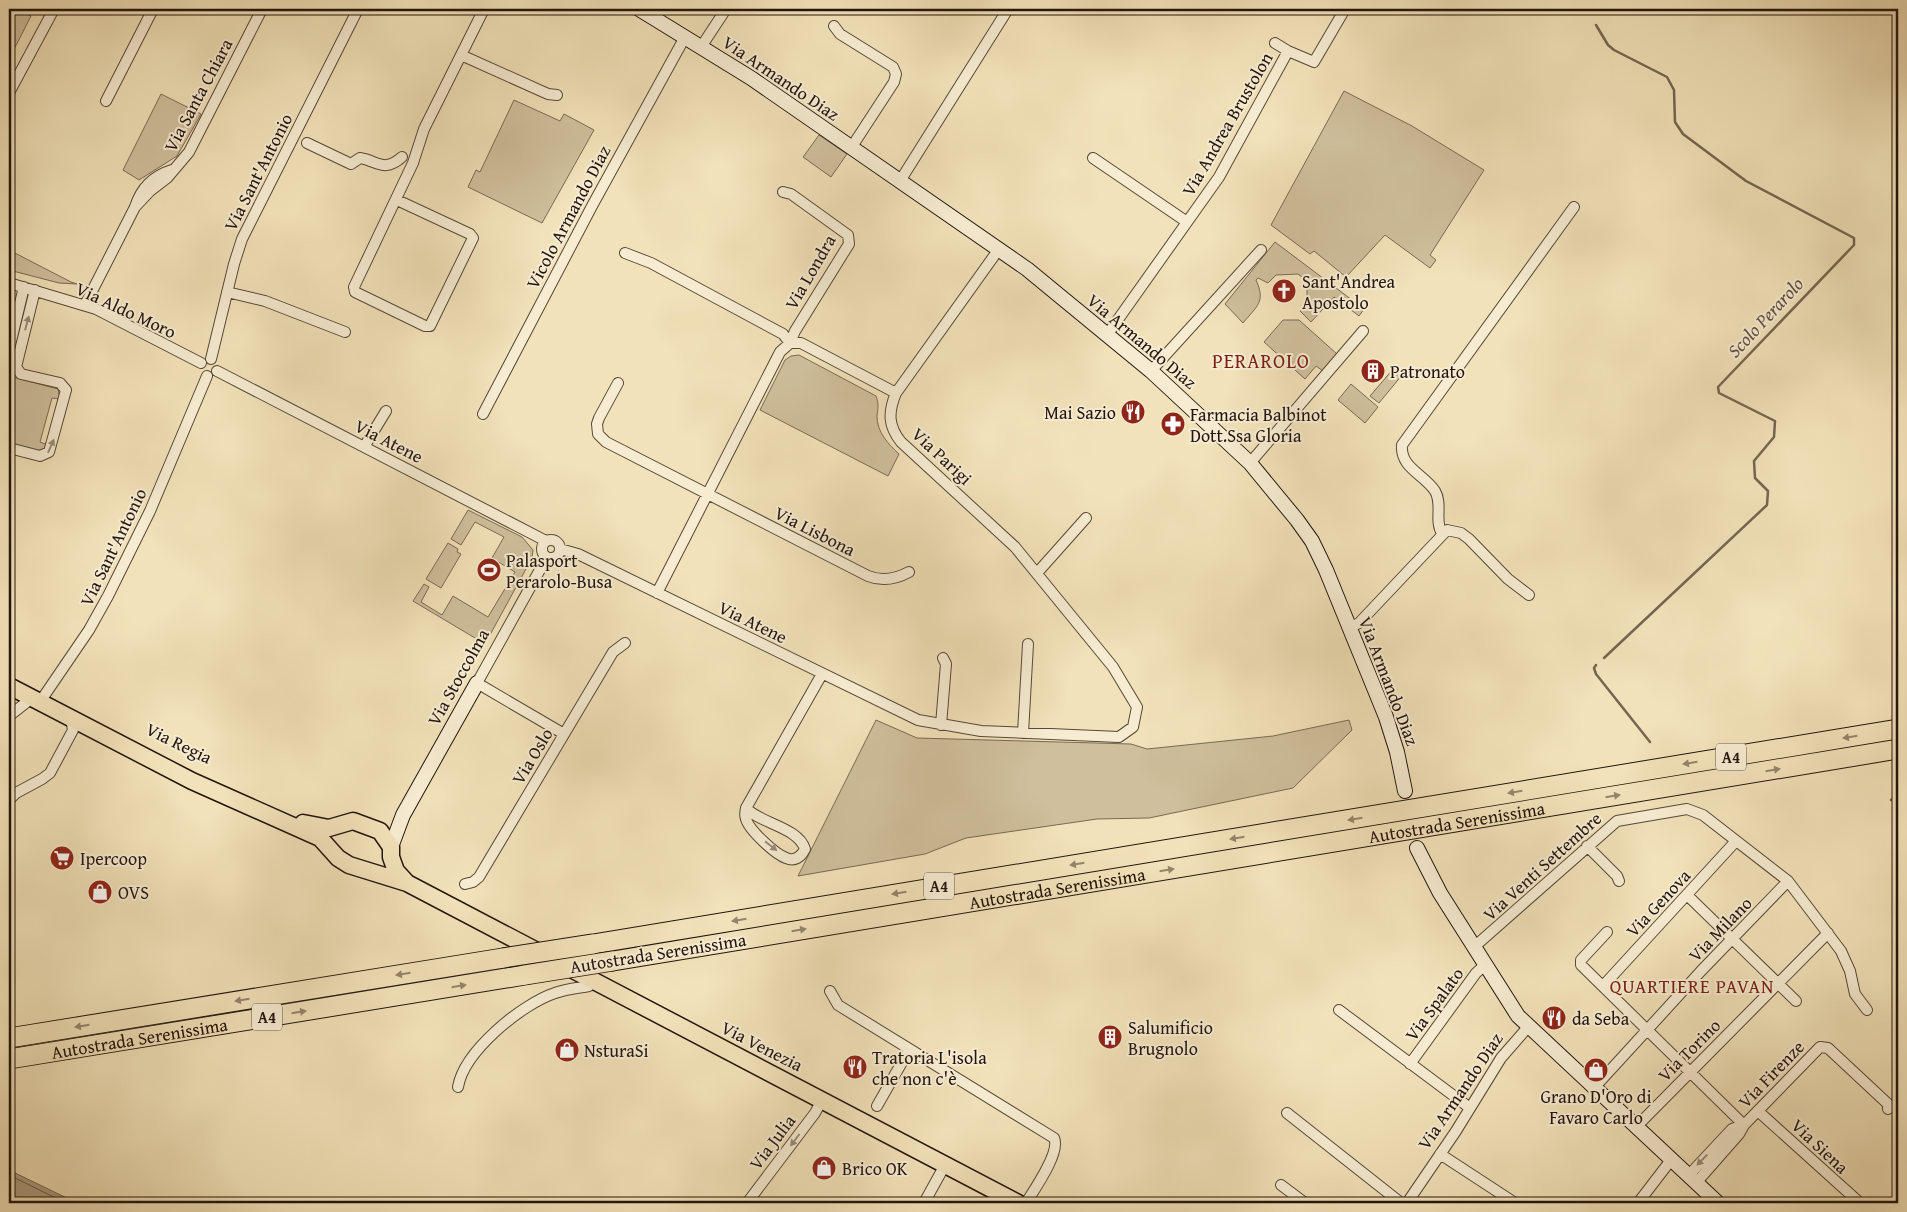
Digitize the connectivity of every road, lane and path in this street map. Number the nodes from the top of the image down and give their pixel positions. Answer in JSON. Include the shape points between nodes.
{"nodes":[{"id":1,"x":54,"y":9,"type":"edge"},
{"id":2,"x":154,"y":9,"type":"edge"},
{"id":3,"x":262,"y":9,"type":"edge"},
{"id":4,"x":358,"y":9,"type":"edge"},
{"id":5,"x":484,"y":9,"type":"edge"},
{"id":6,"x":639,"y":9,"type":"edge"},
{"id":7,"x":726,"y":9,"type":"edge"},
{"id":8,"x":1008,"y":9,"type":"edge"},
{"id":9,"x":1345,"y":9,"type":"edge"},
{"id":10,"x":834,"y":26,"type":"dead end"},
{"id":11,"x":685,"y":37,"type":"junction"},
{"id":12,"x":1275,"y":43,"type":"dead end"},
{"id":13,"x":701,"y":47,"type":"junction"},
{"id":14,"x":1288,"y":51,"type":"junction"},
{"id":15,"x":460,"y":55,"type":"junction"},
{"id":16,"x":9,"y":93,"type":"edge"},
{"id":17,"x":557,"y":96,"type":"dead end"},
{"id":18,"x":106,"y":101,"type":"dead end"},
{"id":19,"x":307,"y":143,"type":"dead end"},
{"id":20,"x":851,"y":148,"type":"junction"},
{"id":21,"x":402,"y":157,"type":"dead end"},
{"id":22,"x":1093,"y":158,"type":"dead end"},
{"id":23,"x":900,"y":181,"type":"junction"},
{"id":24,"x":783,"y":192,"type":"dead end"},
{"id":25,"x":397,"y":200,"type":"junction"},
{"id":26,"x":1574,"y":207,"type":"dead end"},
{"id":27,"x":1187,"y":222,"type":"junction"},
{"id":28,"x":999,"y":249,"type":"junction"},
{"id":29,"x":1261,"y":250,"type":"dead end"},
{"id":30,"x":625,"y":253,"type":"dead end"},
{"id":31,"x":9,"y":283,"type":"edge"},
{"id":32,"x":24,"y":288,"type":"junction"},
{"id":33,"x":35,"y":290,"type":"junction"},
{"id":34,"x":226,"y":292,"type":"junction"},
{"id":35,"x":85,"y":305,"type":"junction"},
{"id":36,"x":1363,"y":331,"type":"dead end"},
{"id":37,"x":345,"y":332,"type":"dead end"},
{"id":38,"x":1106,"y":335,"type":"junction"},
{"id":39,"x":790,"y":343,"type":"junction"},
{"id":40,"x":9,"y":349,"type":"edge"},
{"id":41,"x":211,"y":359,"type":"junction"},
{"id":42,"x":201,"y":363,"type":"junction"},
{"id":43,"x":217,"y":371,"type":"junction"},
{"id":44,"x":1152,"y":371,"type":"junction"},
{"id":45,"x":206,"y":376,"type":"junction"},
{"id":46,"x":618,"y":384,"type":"dead end"},
{"id":47,"x":896,"y":394,"type":"junction"},
{"id":48,"x":386,"y":411,"type":"dead end"},
{"id":49,"x":483,"y":414,"type":"dead end"},
{"id":50,"x":364,"y":447,"type":"junction"},
{"id":51,"x":9,"y":448,"type":"edge"},
{"id":52,"x":1250,"y":463,"type":"junction"},
{"id":53,"x":707,"y":494,"type":"junction"},
{"id":54,"x":1086,"y":518,"type":"dead end"},
{"id":55,"x":1442,"y":533,"type":"junction"},
{"id":56,"x":546,"y":541,"type":"junction"},
{"id":57,"x":560,"y":549,"type":"junction"},
{"id":58,"x":547,"y":557,"type":"junction"},
{"id":59,"x":910,"y":572,"type":"dead end"},
{"id":60,"x":1036,"y":573,"type":"junction"},
{"id":61,"x":657,"y":593,"type":"junction"},
{"id":62,"x":1529,"y":595,"type":"dead end"},
{"id":63,"x":1349,"y":628,"type":"junction"},
{"id":64,"x":625,"y":643,"type":"dead end"},
{"id":65,"x":1028,"y":644,"type":"dead end"},
{"id":66,"x":943,"y":658,"type":"dead end"},
{"id":67,"x":822,"y":674,"type":"junction"},
{"id":68,"x":9,"y":678,"type":"edge"},
{"id":69,"x":477,"y":683,"type":"junction"},
{"id":70,"x":9,"y":686,"type":"edge"},
{"id":71,"x":38,"y":697,"type":"junction"},
{"id":72,"x":9,"y":716,"type":"edge"},
{"id":73,"x":71,"y":718,"type":"junction"},
{"id":74,"x":1135,"y":724,"type":"joint"},
{"id":75,"x":941,"y":726,"type":"junction"},
{"id":76,"x":1898,"y":729,"type":"edge"},
{"id":77,"x":1023,"y":733,"type":"junction"},
{"id":78,"x":564,"y":734,"type":"junction"},
{"id":79,"x":1898,"y":749,"type":"edge"},
{"id":80,"x":1405,"y":791,"type":"dead end"},
{"id":81,"x":9,"y":800,"type":"edge"},
{"id":82,"x":746,"y":808,"type":"junction"},
{"id":83,"x":403,"y":815,"type":"junction"},
{"id":84,"x":337,"y":826,"type":"junction"},
{"id":85,"x":372,"y":827,"type":"junction"},
{"id":86,"x":1736,"y":841,"type":"junction"},
{"id":87,"x":1587,"y":846,"type":"junction"},
{"id":88,"x":1417,"y":848,"type":"dead end"},
{"id":89,"x":331,"y":849,"type":"junction"},
{"id":90,"x":391,"y":852,"type":"junction"},
{"id":91,"x":370,"y":872,"type":"junction"},
{"id":92,"x":1619,"y":881,"type":"dead end"},
{"id":93,"x":1788,"y":881,"type":"junction"},
{"id":94,"x":407,"y":883,"type":"junction"},
{"id":95,"x":465,"y":884,"type":"dead end"},
{"id":96,"x":1688,"y":895,"type":"junction"},
{"id":97,"x":486,"y":926,"type":"joint"},
{"id":98,"x":1607,"y":932,"type":"dead end"},
{"id":99,"x":1828,"y":933,"type":"junction"},
{"id":100,"x":1733,"y":939,"type":"junction"},
{"id":101,"x":1474,"y":947,"type":"junction"},
{"id":102,"x":1485,"y":965,"type":"junction"},
{"id":103,"x":591,"y":981,"type":"junction"},
{"id":104,"x":1778,"y":982,"type":"junction"},
{"id":105,"x":1603,"y":986,"type":"junction"},
{"id":106,"x":830,"y":991,"type":"dead end"},
{"id":107,"x":1796,"y":1001,"type":"dead end"},
{"id":108,"x":1339,"y":1010,"type":"dead end"},
{"id":109,"x":1867,"y":1010,"type":"dead end"},
{"id":110,"x":1528,"y":1027,"type":"junction"},
{"id":111,"x":1647,"y":1031,"type":"junction"},
{"id":112,"x":9,"y":1038,"type":"edge"},
{"id":113,"x":909,"y":1050,"type":"junction"},
{"id":114,"x":9,"y":1059,"type":"edge"},
{"id":115,"x":1410,"y":1064,"type":"junction"},
{"id":116,"x":1690,"y":1072,"type":"junction"},
{"id":117,"x":458,"y":1086,"type":"dead end"},
{"id":118,"x":1594,"y":1088,"type":"junction"},
{"id":119,"x":822,"y":1100,"type":"junction"},
{"id":120,"x":877,"y":1106,"type":"dead end"},
{"id":121,"x":1470,"y":1108,"type":"junction"},
{"id":122,"x":1888,"y":1109,"type":"dead end"},
{"id":123,"x":1759,"y":1112,"type":"junction"},
{"id":124,"x":1287,"y":1113,"type":"dead end"},
{"id":125,"x":1744,"y":1125,"type":"junction"},
{"id":126,"x":1636,"y":1127,"type":"junction"},
{"id":127,"x":1440,"y":1154,"type":"junction"},
{"id":128,"x":1671,"y":1160,"type":"junction"},
{"id":129,"x":945,"y":1165,"type":"junction"},
{"id":130,"x":1692,"y":1179,"type":"junction"},
{"id":131,"x":1281,"y":1184,"type":"dead end"},
{"id":132,"x":747,"y":1203,"type":"edge"},
{"id":133,"x":924,"y":1203,"type":"edge"},
{"id":134,"x":1018,"y":1203,"type":"edge"},
{"id":135,"x":1026,"y":1203,"type":"edge"},
{"id":136,"x":1305,"y":1203,"type":"edge"},
{"id":137,"x":1401,"y":1203,"type":"edge"},
{"id":138,"x":1407,"y":1203,"type":"edge"},
{"id":139,"x":1516,"y":1203,"type":"edge"},
{"id":140,"x":1638,"y":1203,"type":"edge"},
{"id":141,"x":1718,"y":1203,"type":"edge"},
{"id":142,"x":1860,"y":1203,"type":"edge"}],
"edges":[{"from":1,"to":16,"type":"street"},
{"from":2,"to":18,"type":"street"},
{"from":3,"to":35,"type":"street","name":"Via Santa Chiara","via":[[189,152],[175,168],[163,172],[140,193]]},
{"from":4,"to":34,"type":"street","name":"Via Sant'Antonio","via":[[242,239]]},
{"from":5,"to":15,"type":"street"},
{"from":6,"to":11,"type":"street","name":"Via Armando Diaz"},
{"from":7,"to":13,"type":"street"},
{"from":8,"to":23,"type":"street"},
{"from":9,"to":14,"type":"street","name":"Via Andrea Brustolon","via":[[1314,62]]},
{"from":10,"to":20,"type":"street","via":[[840,34],[893,67],[896,74]]},
{"from":11,"to":13,"type":"street","name":"Via Armando Diaz"},
{"from":11,"to":49,"type":"street","name":"Vicolo Armando Diaz"},
{"from":12,"to":14,"type":"street"},
{"from":13,"to":20,"type":"street","name":"Via Armando Diaz"},
{"from":14,"to":27,"type":"street","name":"Via Andrea Brustolon","via":[[1220,176]]},
{"from":15,"to":17,"type":"street"},
{"from":15,"to":25,"type":"street","via":[[424,129]]},
{"from":19,"to":21,"type":"street","via":[[351,164],[360,158],[390,165]]},
{"from":20,"to":23,"type":"street","name":"Via Armando Diaz"},
{"from":22,"to":27,"type":"street"},
{"from":23,"to":28,"type":"street","name":"Via Armando Diaz"},
{"from":24,"to":39,"type":"street","name":"Via Londra","via":[[833,223],[850,239]]},
{"from":25,"to":25,"type":"street","via":[[354,289],[430,326],[473,238]]},
{"from":26,"to":55,"type":"street","via":[[1402,445],[1403,458],[1435,492]]},
{"from":27,"to":38,"type":"street","name":"Via Andrea Brustolon"},
{"from":28,"to":38,"type":"street","name":"Via Armando Diaz"},
{"from":28,"to":47,"type":"street","name":"Via Parigi"},
{"from":29,"to":44,"type":"street"},
{"from":30,"to":39,"type":"street","name":"Via Londra","via":[[783,334]]},
{"from":31,"to":32,"type":"street","name":"Via Aldo Moro"},
{"from":32,"to":33,"type":"street","name":"Via Aldo Moro"},
{"from":32,"to":40,"type":"street"},
{"from":33,"to":35,"type":"street","name":"Via Aldo Moro"},
{"from":51,"to":33,"type":"street","one_way":true,"via":[[40,456],[50,452],[66,390],[60,383],[21,374],[16,367]]},
{"from":34,"to":37,"type":"street","via":[[271,304]]},
{"from":34,"to":41,"type":"street","name":"Via Sant'Antonio"},
{"from":35,"to":42,"type":"street","name":"Via Aldo Moro"},
{"from":36,"to":52,"type":"street"},
{"from":38,"to":44,"type":"street","name":"Via Armando Diaz"},
{"from":39,"to":47,"type":"street","name":"Via Londra","via":[[801,343]]},
{"from":39,"to":53,"type":"street","via":[[780,352]]},
{"from":41,"to":42,"type":"street"},
{"from":41,"to":43,"type":"street","via":[[216,362]]},
{"from":42,"to":45,"type":"street","via":[[200,371]]},
{"from":43,"to":45,"type":"street"},
{"from":43,"to":50,"type":"street","name":"Via Atene"},
{"from":44,"to":52,"type":"street","name":"Via Armando Diaz"},
{"from":45,"to":71,"type":"street","name":"Via Sant'Antonio","via":[[150,511],[112,588],[89,630]]},
{"from":46,"to":53,"type":"street","name":"Via Lisbona","via":[[597,424],[600,437]]},
{"from":47,"to":60,"type":"street","name":"Via Parigi","via":[[890,418],[897,437],[1015,547]]},
{"from":48,"to":50,"type":"street"},
{"from":50,"to":56,"type":"street","name":"Via Atene"},
{"from":52,"to":63,"type":"street","name":"Via Armando Diaz","via":[[1312,542]]},
{"from":53,"to":59,"type":"street","name":"Via Lisbona","via":[[875,579],[898,578]]},
{"from":53,"to":61,"type":"street"},
{"from":54,"to":60,"type":"street"},
{"from":55,"to":62,"type":"street","via":[[1447,530],[1461,532],[1508,579]]},
{"from":55,"to":63,"type":"street","via":[[1359,623]]},
{"from":56,"to":57,"type":"street","name":"Via Atene","via":[[554,540]]},
{"from":56,"to":58,"type":"street","via":[[542,549]]},
{"from":57,"to":58,"type":"street","via":[[556,556]]},
{"from":57,"to":61,"type":"street","name":"Via Atene","via":[[578,554]]},
{"from":58,"to":69,"type":"street","name":"Via Stoccolma"},
{"from":60,"to":74,"type":"street","name":"Via Parigi","via":[[1123,683],[1137,707]]},
{"from":61,"to":67,"type":"street","name":"Via Atene"},
{"from":63,"to":80,"type":"street","name":"Via Armando Diaz","via":[[1386,717]]},
{"from":64,"to":78,"type":"street","name":"Via Oslo","via":[[613,652]]},
{"from":65,"to":77,"type":"street"},
{"from":66,"to":75,"type":"street","via":[[946,664]]},
{"from":67,"to":75,"type":"street","name":"Via Atene","via":[[907,716]]},
{"from":67,"to":82,"type":"street"},
{"from":68,"to":71,"type":"main road","name":"Via Regia"},
{"from":69,"to":78,"type":"street"},
{"from":69,"to":83,"type":"street","name":"Via Stoccolma"},
{"from":70,"to":71,"type":"main road","name":"Via Regia"},
{"from":71,"to":72,"type":"street","name":"Via Sant'Antonio"},
{"from":71,"to":73,"type":"main road","name":"Via Regia"},
{"from":71,"to":84,"type":"main road","name":"Via Regia","via":[[304,823],[320,828]]},
{"from":73,"to":81,"type":"street","via":[[73,730],[50,773]]},
{"from":73,"to":89,"type":"main road","name":"Via Regia","via":[[192,781],[320,838]]},
{"from":74,"to":77,"type":"street","name":"Via Atene","via":[[1119,738]]},
{"from":75,"to":77,"type":"street","name":"Via Atene"},
{"from":76,"to":112,"type":"highway","name":"Autostrada Serenissima","number":"A4","one_way":true,"bridge":true},
{"from":78,"to":95,"type":"street","name":"Via Oslo","via":[[479,876]]},
{"from":114,"to":79,"type":"highway","name":"Autostrada Serenissima","number":"A4","one_way":true,"bridge":true},
{"from":82,"to":82,"type":"street","one_way":true,"via":[[745,819],[758,836],[786,858],[795,859],[802,855],[805,849],[796,838]]},
{"from":83,"to":85,"type":"street","via":[[390,825]]},
{"from":83,"to":90,"type":"street","name":"Via Stoccolma"},
{"from":84,"to":85,"type":"main road","name":"Via Regia","via":[[353,821]]},
{"from":84,"to":89,"type":"main road","via":[[330,841]]},
{"from":85,"to":90,"type":"main road","name":"Via Regia","via":[[385,836]]},
{"from":86,"to":87,"type":"street","name":"Via Venti Settembre","via":[[1703,815],[1686,809],[1617,821]]},
{"from":86,"to":93,"type":"street","name":"Via Venti Settembre"},
{"from":86,"to":96,"type":"street","name":"Via Genova"},
{"from":87,"to":92,"type":"street"},
{"from":87,"to":101,"type":"street","name":"Via Venti Settembre"},
{"from":88,"to":101,"type":"street","name":"Via Armando Diaz"},
{"from":89,"to":91,"type":"main road","name":"Via Regia","via":[[349,865]]},
{"from":90,"to":91,"type":"main road","via":[[384,868]]},
{"from":90,"to":94,"type":"main road","name":"Via Regia","via":[[396,870]]},
{"from":91,"to":94,"type":"main road","name":"Via Regia"},
{"from":93,"to":99,"type":"street","name":"Via Venti Settembre"},
{"from":93,"to":100,"type":"street","name":"Via Milano"},
{"from":94,"to":97,"type":"main road","name":"Via Regia"},
{"from":96,"to":100,"type":"street"},
{"from":96,"to":105,"type":"street","name":"Via Genova"},
{"from":97,"to":103,"type":"main road","name":"Via Venezia"},
{"from":98,"to":105,"type":"street","via":[[1581,960],[1581,965]]},
{"from":99,"to":104,"type":"street","name":"Via Torino"},
{"from":99,"to":109,"type":"street","name":"Via Venti Settembre","via":[[1846,961],[1855,994]]},
{"from":100,"to":104,"type":"street"},
{"from":100,"to":111,"type":"street","name":"Via Milano"},
{"from":101,"to":102,"type":"street","name":"Via Armando Diaz"},
{"from":102,"to":110,"type":"street","name":"Via Armando Diaz","via":[[1508,1003]]},
{"from":102,"to":115,"type":"street","name":"Via Spalato"},
{"from":103,"to":117,"type":"street","via":[[589,986],[555,992],[514,1015],[472,1058]]},
{"from":103,"to":119,"type":"main road","name":"Via Venezia"},
{"from":104,"to":107,"type":"street"},
{"from":104,"to":116,"type":"street","name":"Via Torino"},
{"from":105,"to":111,"type":"street"},
{"from":106,"to":113,"type":"street","via":[[838,1005]]},
{"from":108,"to":115,"type":"street","name":"Via Spalato"},
{"from":110,"to":118,"type":"street"},
{"from":110,"to":121,"type":"street","name":"Via Armando Diaz","via":[[1509,1046]]},
{"from":111,"to":116,"type":"street"},
{"from":111,"to":118,"type":"street","name":"Via Milano"},
{"from":113,"to":120,"type":"street"},
{"from":113,"to":135,"type":"street","via":[[1054,1138],[1053,1155]]},
{"from":115,"to":121,"type":"street","name":"Via Spalato"},
{"from":116,"to":125,"type":"street"},
{"from":116,"to":126,"type":"street","name":"Via Torino"},
{"from":118,"to":126,"type":"street"},
{"from":119,"to":129,"type":"main road","name":"Via Venezia"},
{"from":119,"to":132,"type":"street","name":"Via Julia","one_way":true},
{"from":121,"to":127,"type":"street","name":"Via Armando Diaz"},
{"from":122,"to":123,"type":"street","name":"Via Firenze","via":[[1888,1104],[1823,1046]]},
{"from":123,"to":125,"type":"street","name":"Via Firenze"},
{"from":123,"to":142,"type":"street","name":"Via Siena"},
{"from":124,"to":137,"type":"street"},
{"from":125,"to":130,"type":"street","name":"Via Firenze","via":[[1732,1129]]},
{"from":126,"to":128,"type":"street"},
{"from":127,"to":138,"type":"street","name":"Via Armando Diaz"},
{"from":127,"to":139,"type":"street"},
{"from":128,"to":130,"type":"street"},
{"from":128,"to":140,"type":"street"},
{"from":129,"to":133,"type":"street"},
{"from":129,"to":134,"type":"main road","name":"Via Venezia"},
{"from":130,"to":141,"type":"street"},
{"from":131,"to":136,"type":"street"}]}
